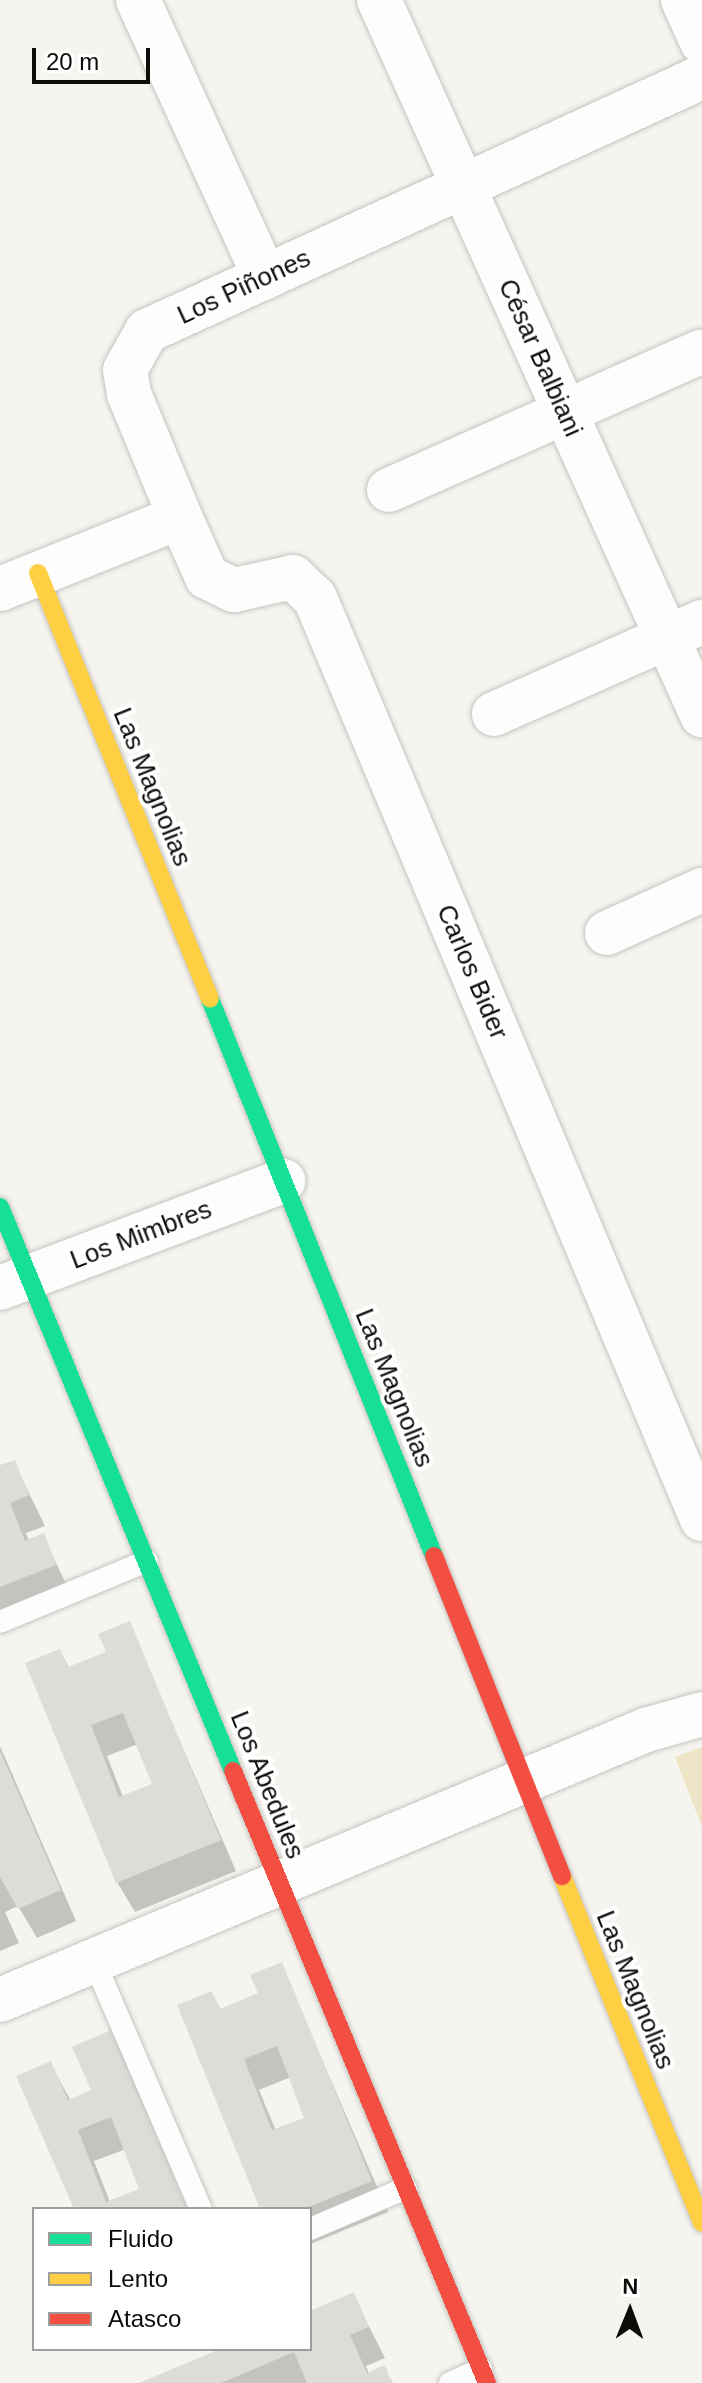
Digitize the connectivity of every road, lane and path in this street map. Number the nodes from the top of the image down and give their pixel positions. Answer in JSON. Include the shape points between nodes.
{"nodes":[{"id":1,"x":138,"y":0,"type":"edge"},
{"id":2,"x":379,"y":0,"type":"edge"},
{"id":3,"x":683,"y":0,"type":"edge"},
{"id":4,"x":702,"y":42,"type":"edge"},
{"id":5,"x":702,"y":77,"type":"edge"},
{"id":6,"x":463,"y":186,"type":"junction"},
{"id":7,"x":265,"y":277,"type":"junction"},
{"id":8,"x":702,"y":351,"type":"edge"},
{"id":9,"x":565,"y":412,"type":"junction"},
{"id":10,"x":389,"y":490,"type":"dead end"},
{"id":11,"x":180,"y":517,"type":"junction"},
{"id":12,"x":19,"y":581,"type":"edge"},
{"id":13,"x":684,"y":630,"type":"edge"},
{"id":14,"x":494,"y":714,"type":"dead end"},
{"id":15,"x":702,"y":715,"type":"edge"},
{"id":16,"x":702,"y":890,"type":"edge"},
{"id":17,"x":607,"y":933,"type":"dead end"},
{"id":18,"x":283,"y":1181,"type":"junction"},
{"id":19,"x":0,"y":1207,"type":"edge"},
{"id":20,"x":15,"y":1283,"type":"edge"},
{"id":21,"x":702,"y":1519,"type":"edge"},
{"id":22,"x":147,"y":1561,"type":"junction"},
{"id":23,"x":0,"y":1622,"type":"edge"},
{"id":24,"x":702,"y":1714,"type":"edge"},
{"id":25,"x":523,"y":1781,"type":"junction"},
{"id":26,"x":281,"y":1885,"type":"junction"},
{"id":27,"x":94,"y":1961,"type":"junction"},
{"id":28,"x":0,"y":2000,"type":"edge"},
{"id":29,"x":406,"y":2188,"type":"junction"},
{"id":30,"x":200,"y":2207,"type":"edge"},
{"id":31,"x":702,"y":2223,"type":"edge"},
{"id":32,"x":312,"y":2228,"type":"edge"},
{"id":33,"x":484,"y":2376,"type":"edge"},
{"id":34,"x":450,"y":2383,"type":"edge"}],
"edges":[{"from":1,"to":7,"type":"street"},
{"from":2,"to":6,"type":"street","name":"César Balbiani"},
{"from":3,"to":4,"type":"street"},
{"from":5,"to":6,"type":"street","name":"Los Piñones"},
{"from":6,"to":7,"type":"street","name":"Los Piñones"},
{"from":6,"to":9,"type":"street","name":"César Balbiani"},
{"from":7,"to":11,"type":"street","name":"Los Piñones","via":[[147,331],[125,370]]},
{"from":8,"to":9,"type":"street"},
{"from":9,"to":10,"type":"street"},
{"from":9,"to":13,"type":"street","name":"César Balbiani"},
{"from":11,"to":12,"type":"street"},
{"from":11,"to":21,"type":"street","name":"Carlos Bider","via":[[207,577],[234,590],[293,577],[315,598]]},
{"from":12,"to":18,"type":"street","name":"Las Magnolias"},
{"from":13,"to":14,"type":"street"},
{"from":13,"to":15,"type":"street","name":"César Balbiani"},
{"from":16,"to":17,"type":"street"},
{"from":18,"to":20,"type":"street","name":"Los Mimbres"},
{"from":18,"to":25,"type":"street","name":"Las Magnolias"},
{"from":19,"to":20,"type":"street","name":"Los Abedules"},
{"from":20,"to":22,"type":"street","name":"Los Abedules"},
{"from":22,"to":23,"type":"lane"},
{"from":22,"to":26,"type":"street","name":"Los Abedules"},
{"from":24,"to":25,"type":"street"},
{"from":25,"to":26,"type":"street"},
{"from":25,"to":31,"type":"street","name":"Las Magnolias"},
{"from":26,"to":27,"type":"street"},
{"from":26,"to":29,"type":"street","name":"Los Abedules"},
{"from":27,"to":28,"type":"street"},
{"from":27,"to":30,"type":"lane"},
{"from":29,"to":32,"type":"lane"},
{"from":29,"to":33,"type":"street","name":"Los Abedules"},
{"from":33,"to":34,"type":"lane"}]}
